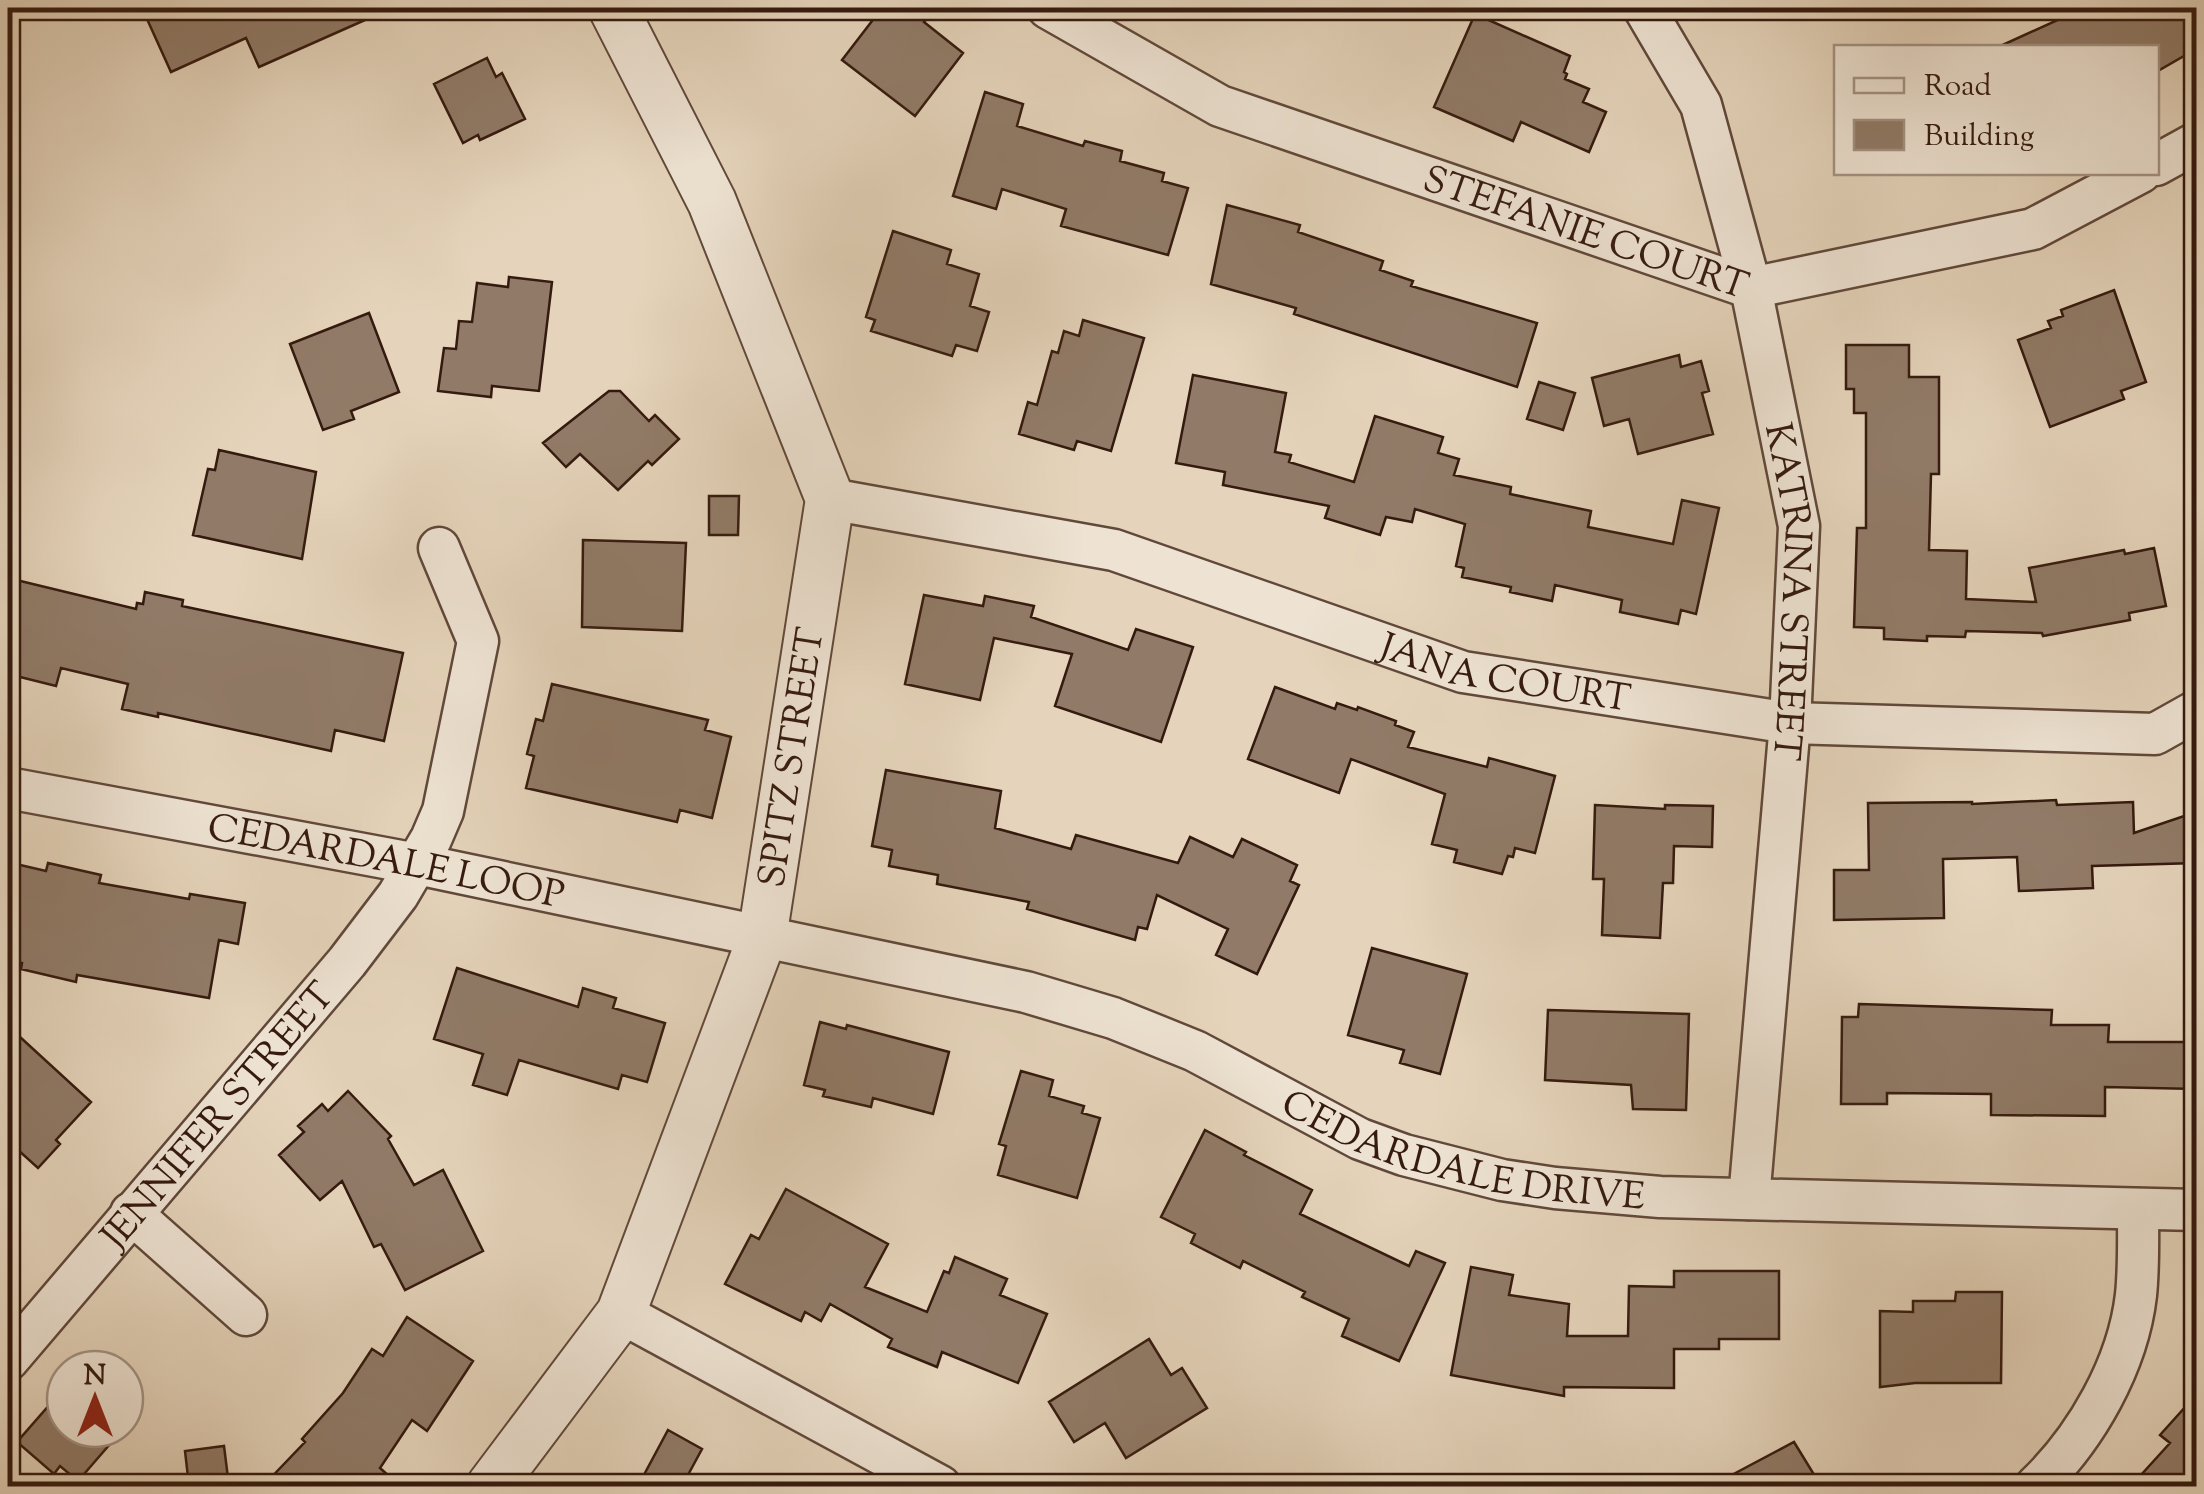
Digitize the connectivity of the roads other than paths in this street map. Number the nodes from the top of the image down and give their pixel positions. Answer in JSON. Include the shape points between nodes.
{"nodes":[{"id":1,"x":613,"y":8,"type":"edge"},
{"id":2,"x":1048,"y":8,"type":"edge"},
{"id":3,"x":1644,"y":8,"type":"edge"},
{"id":4,"x":2196,"y":144,"type":"edge"},
{"id":5,"x":2159,"y":162,"type":"edge"},
{"id":6,"x":2136,"y":175,"type":"edge"},
{"id":7,"x":1751,"y":288,"type":"junction"},
{"id":8,"x":830,"y":499,"type":"junction"},
{"id":9,"x":439,"y":548,"type":"dead end"},
{"id":10,"x":2196,"y":711,"type":"edge"},
{"id":11,"x":1790,"y":722,"type":"junction"},
{"id":12,"x":8,"y":788,"type":"edge"},
{"id":13,"x":417,"y":864,"type":"junction"},
{"id":14,"x":762,"y":938,"type":"junction"},
{"id":15,"x":1749,"y":1199,"type":"junction"},
{"id":16,"x":2138,"y":1208,"type":"junction"},
{"id":17,"x":2196,"y":1210,"type":"edge"},
{"id":18,"x":131,"y":1213,"type":"junction"},
{"id":19,"x":621,"y":1313,"type":"junction"},
{"id":20,"x":246,"y":1315,"type":"dead end"},
{"id":21,"x":8,"y":1360,"type":"edge"},
{"id":22,"x":491,"y":1486,"type":"edge"},
{"id":23,"x":940,"y":1486,"type":"edge"},
{"id":24,"x":2036,"y":1486,"type":"edge"}],
"edges":[{"from":1,"to":8,"type":"street","via":[[712,202]]},
{"from":2,"to":7,"type":"street","name":"STEFANIE COURT","via":[[1220,106]]},
{"from":3,"to":7,"type":"street","name":"KATRINA STREET","via":[[1700,105]]},
{"from":4,"to":5,"type":"street"},
{"from":6,"to":7,"type":"street","name":"STEFANIE COURT","via":[[2034,230]]},
{"from":7,"to":11,"type":"street","name":"KATRINA STREET","via":[[1798,526]]},
{"from":8,"to":11,"type":"street","name":"JANA COURT","via":[[1114,550],[1463,672]]},
{"from":8,"to":14,"type":"street","name":"SPITZ STREET"},
{"from":9,"to":13,"type":"street","name":"JENNIFER STREET","via":[[478,641],[443,811]]},
{"from":10,"to":11,"type":"street","name":"JANA COURT","via":[[2155,734]]},
{"from":11,"to":15,"type":"street","name":"KATRINA STREET"},
{"from":12,"to":13,"type":"street","name":"CEDARDALE LOOP"},
{"from":13,"to":14,"type":"street","name":"CEDARDALE LOOP"},
{"from":13,"to":18,"type":"street","name":"JENNIFER STREET","via":[[347,962]]},
{"from":14,"to":15,"type":"street","name":"CEDARDALE DRIVE","via":[[978,981],[1113,1018],[1195,1051],[1360,1138],[1450,1168],[1574,1190]]},
{"from":14,"to":19,"type":"street","name":"SPITZ STREET"},
{"from":15,"to":16,"type":"street","name":"CEDARDALE DRIVE"},
{"from":16,"to":17,"type":"street","name":"CEDARDALE DRIVE"},
{"from":16,"to":24,"type":"street","via":[[2136,1298],[2118,1362],[2085,1424]]},
{"from":18,"to":20,"type":"street"},
{"from":18,"to":21,"type":"street","name":"JENNIFER STREET"},
{"from":19,"to":22,"type":"street","name":"SPITZ STREET"},
{"from":19,"to":23,"type":"street"}]}
